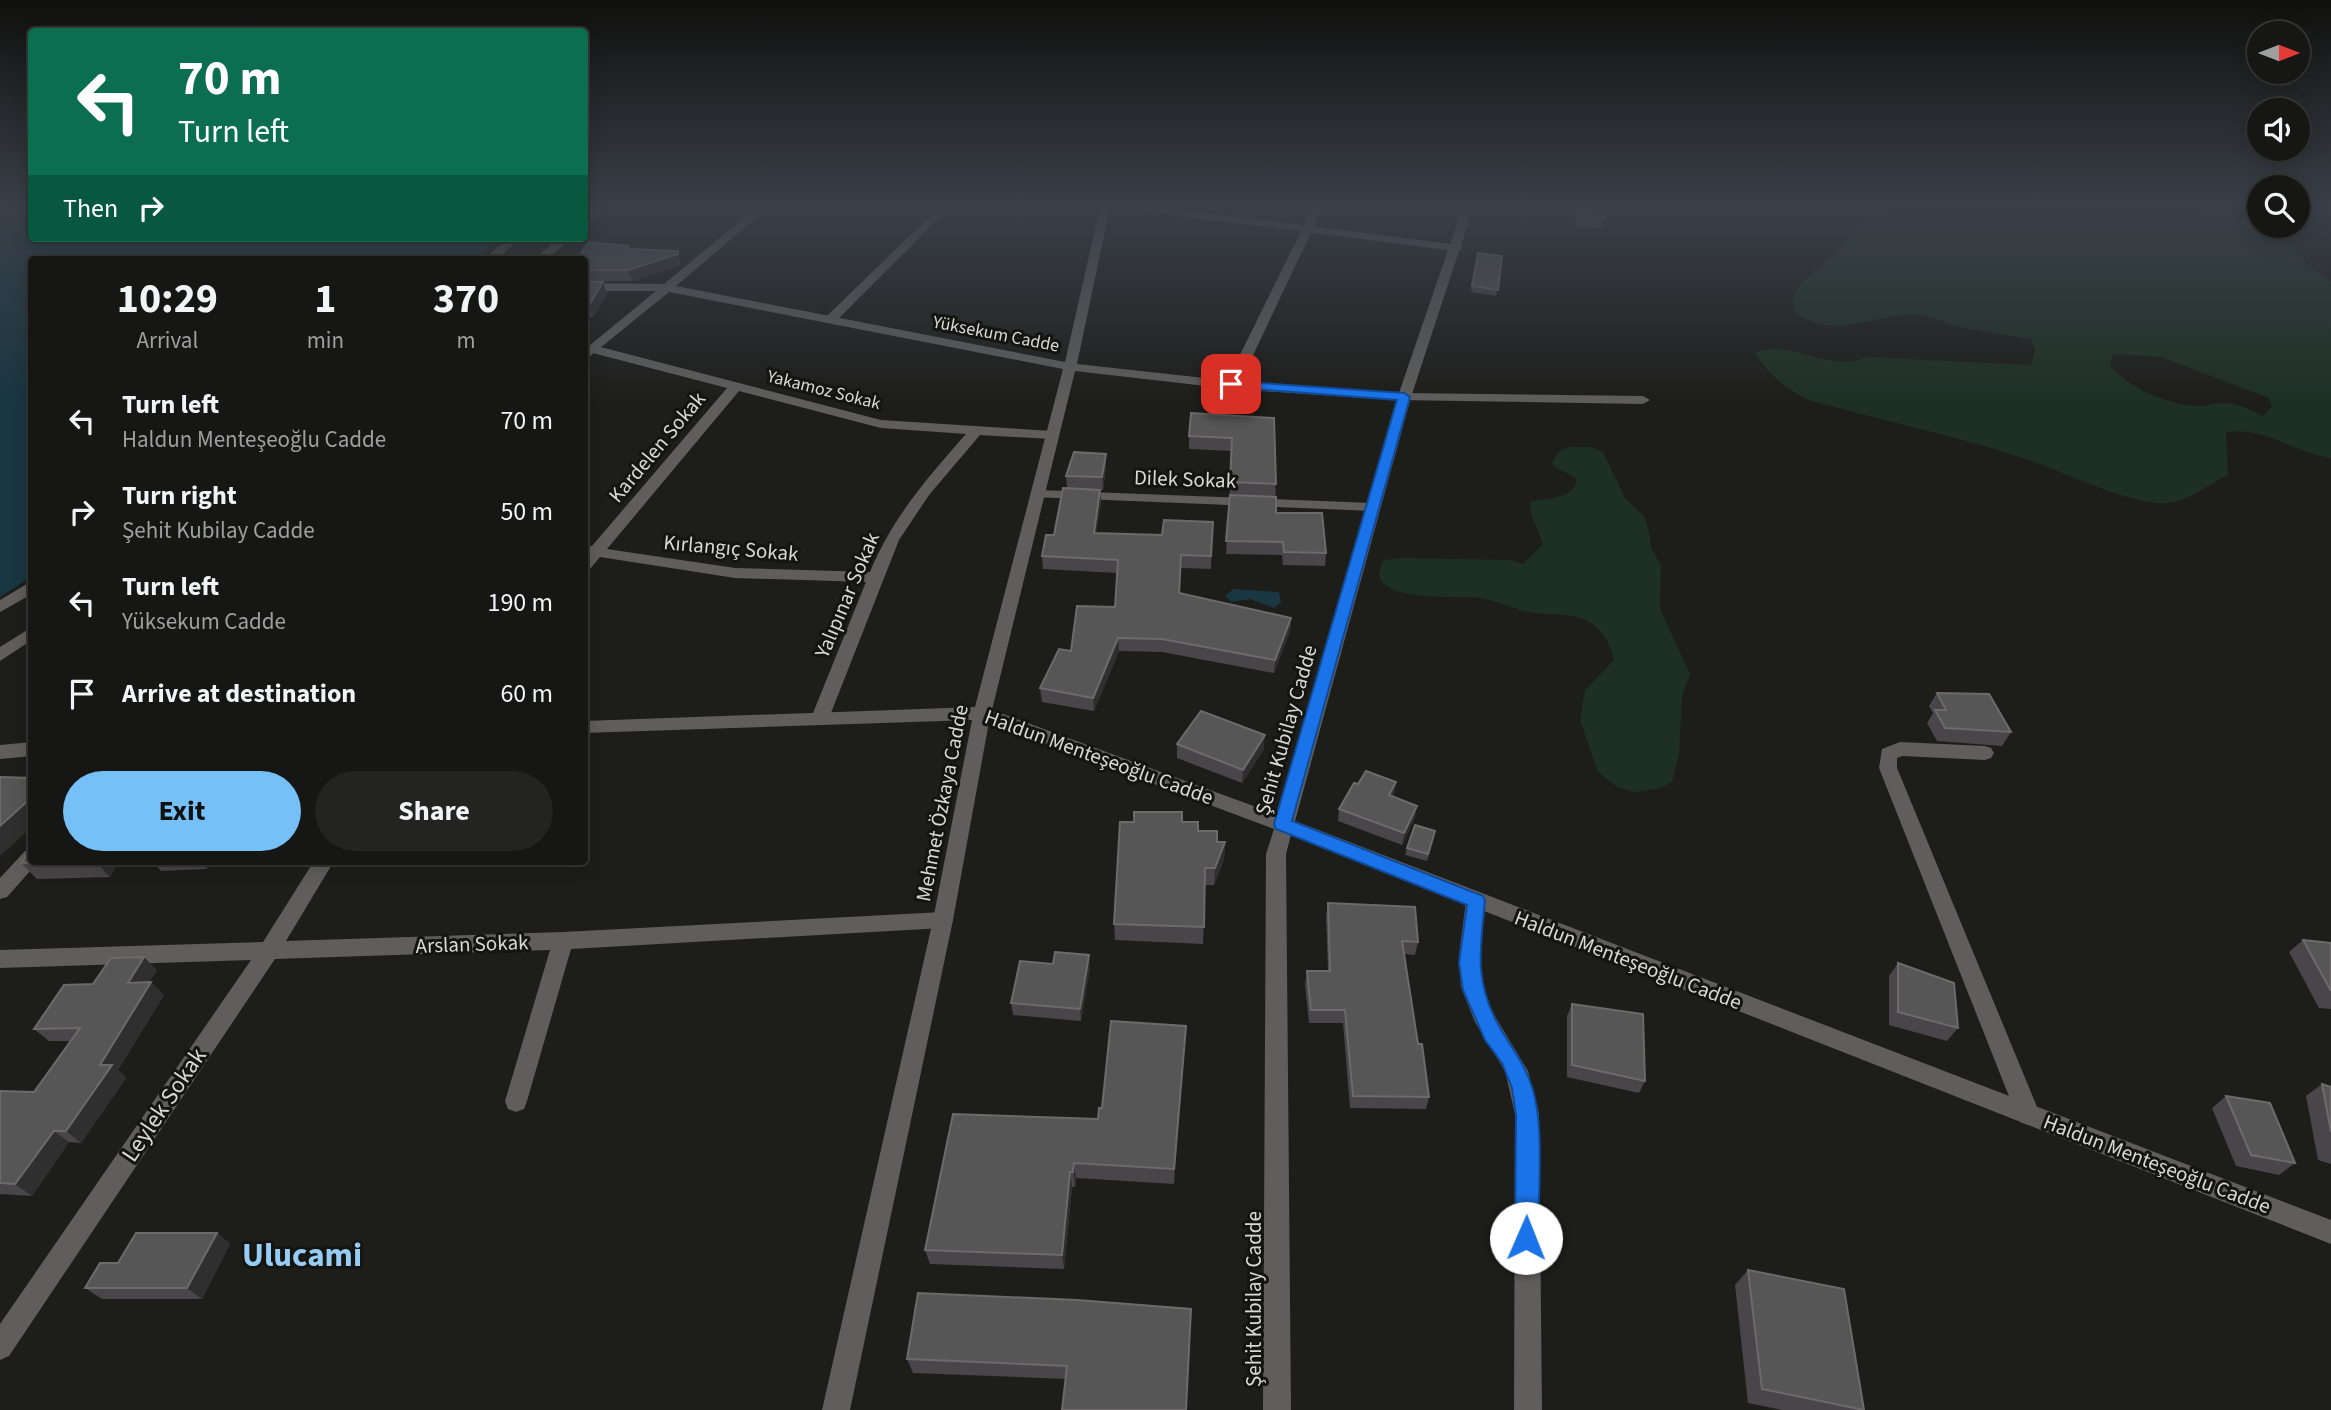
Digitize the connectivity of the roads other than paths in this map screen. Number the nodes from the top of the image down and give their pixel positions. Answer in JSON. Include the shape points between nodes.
{"nodes":[{"id":1,"x":684,"y":273,"type":"edge"},
{"id":2,"x":878,"y":273,"type":"edge"},
{"id":3,"x":1091,"y":273,"type":"edge"},
{"id":4,"x":1286,"y":273,"type":"edge"},
{"id":5,"x":1448,"y":273,"type":"edge"},
{"id":6,"x":588,"y":287,"type":"edge"},
{"id":7,"x":666,"y":288,"type":"junction"},
{"id":8,"x":830,"y":320,"type":"junction"},
{"id":9,"x":589,"y":353,"type":"edge"},
{"id":10,"x":1070,"y":366,"type":"junction"},
{"id":11,"x":1231,"y":384,"type":"junction"},
{"id":12,"x":735,"y":387,"type":"junction"},
{"id":13,"x":1404,"y":397,"type":"junction"},
{"id":14,"x":1643,"y":400,"type":"dead end"},
{"id":15,"x":975,"y":432,"type":"junction"},
{"id":16,"x":1051,"y":435,"type":"junction"},
{"id":17,"x":1038,"y":494,"type":"junction"},
{"id":18,"x":1373,"y":507,"type":"junction"},
{"id":19,"x":590,"y":551,"type":"edge"},
{"id":20,"x":874,"y":577,"type":"junction"},
{"id":21,"x":28,"y":589,"type":"edge"},
{"id":22,"x":0,"y":607,"type":"edge"},
{"id":23,"x":28,"y":635,"type":"edge"},
{"id":24,"x":0,"y":654,"type":"edge"},
{"id":25,"x":982,"y":713,"type":"junction"},
{"id":26,"x":820,"y":718,"type":"junction"},
{"id":27,"x":588,"y":727,"type":"edge"},
{"id":28,"x":28,"y":749,"type":"edge"},
{"id":29,"x":0,"y":752,"type":"edge"},
{"id":30,"x":1985,"y":753,"type":"dead end"},
{"id":31,"x":1282,"y":824,"type":"junction"},
{"id":32,"x":28,"y":860,"type":"edge"},
{"id":33,"x":322,"y":865,"type":"edge"},
{"id":34,"x":0,"y":891,"type":"edge"},
{"id":35,"x":1476,"y":901,"type":"junction"},
{"id":36,"x":943,"y":920,"type":"junction"},
{"id":37,"x":563,"y":941,"type":"junction"},
{"id":38,"x":269,"y":951,"type":"junction"},
{"id":39,"x":0,"y":959,"type":"edge"},
{"id":40,"x":516,"y":1101,"type":"dead end"},
{"id":41,"x":2028,"y":1115,"type":"junction"},
{"id":42,"x":2331,"y":1232,"type":"edge"},
{"id":43,"x":0,"y":1347,"type":"edge"},
{"id":44,"x":836,"y":1410,"type":"edge"},
{"id":45,"x":1277,"y":1410,"type":"edge"},
{"id":46,"x":1528,"y":1410,"type":"edge"}],
"edges":[{"from":1,"to":7,"type":"street"},
{"from":2,"to":8,"type":"street"},
{"from":3,"to":10,"type":"street","name":"Mehmet Özkaya Cadde"},
{"from":4,"to":11,"type":"street"},
{"from":5,"to":13,"type":"street","name":"Şehit Kubilay Cadde"},
{"from":6,"to":7,"type":"street","name":"Yüksekum Cadde"},
{"from":7,"to":8,"type":"street","name":"Yüksekum Cadde"},
{"from":7,"to":9,"type":"street"},
{"from":8,"to":10,"type":"street","name":"Yüksekum Cadde"},
{"from":9,"to":12,"type":"street","name":"Yakamoz Sokak"},
{"from":10,"to":11,"type":"street","name":"Yüksekum Cadde"},
{"from":10,"to":16,"type":"street","name":"Mehmet Özkaya Cadde"},
{"from":11,"to":13,"type":"street","name":"Yüksekum Cadde"},
{"from":12,"to":15,"type":"street","name":"Yakamoz Sokak","via":[[881,425]]},
{"from":12,"to":19,"type":"street","name":"Kardelen Sokak"},
{"from":13,"to":14,"type":"street","name":"Yüksekum Cadde"},
{"from":13,"to":18,"type":"street","name":"Şehit Kubilay Cadde"},
{"from":15,"to":16,"type":"street","name":"Yakamoz Sokak"},
{"from":15,"to":20,"type":"street","name":"Yalıpınar Sokak","via":[[923,492],[891,540]]},
{"from":16,"to":17,"type":"street","name":"Mehmet Özkaya Cadde"},
{"from":17,"to":18,"type":"street","name":"Dilek Sokak"},
{"from":17,"to":25,"type":"street","name":"Mehmet Özkaya Cadde"},
{"from":18,"to":31,"type":"street","name":"Şehit Kubilay Cadde"},
{"from":19,"to":20,"type":"street","name":"Kırlangıç Sokak","via":[[735,573]]},
{"from":20,"to":26,"type":"street","name":"Yalıpınar Sokak"},
{"from":21,"to":22,"type":"street"},
{"from":23,"to":24,"type":"street"},
{"from":25,"to":26,"type":"street","name":"Haldun Menteşeoğlu Cadde"},
{"from":25,"to":31,"type":"street","name":"Haldun Menteşeoğlu Cadde"},
{"from":25,"to":36,"type":"street","name":"Mehmet Özkaya Cadde"},
{"from":26,"to":27,"type":"street","name":"Haldun Menteşeoğlu Cadde"},
{"from":28,"to":29,"type":"street"},
{"from":30,"to":41,"type":"street","via":[[1900,749],[1888,754],[1888,768]]},
{"from":31,"to":35,"type":"street","name":"Haldun Menteşeoğlu Cadde"},
{"from":31,"to":45,"type":"street","name":"Şehit Kubilay Cadde","via":[[1275,887]]},
{"from":32,"to":34,"type":"street"},
{"from":33,"to":38,"type":"street","name":"Leylek Sokak"},
{"from":35,"to":41,"type":"street","name":"Haldun Menteşeoğlu Cadde"},
{"from":35,"to":46,"type":"street","via":[[1469,963],[1472,990],[1492,1034],[1510,1058],[1527,1115]]},
{"from":36,"to":37,"type":"street","name":"Arslan Sokak"},
{"from":36,"to":44,"type":"street","name":"Mehmet Özkaya Cadde"},
{"from":37,"to":38,"type":"street","name":"Arslan Sokak"},
{"from":37,"to":40,"type":"street"},
{"from":38,"to":39,"type":"street","name":"Arslan Sokak"},
{"from":38,"to":43,"type":"street","name":"Leylek Sokak"},
{"from":41,"to":42,"type":"street","name":"Haldun Menteşeoğlu Cadde"}]}
